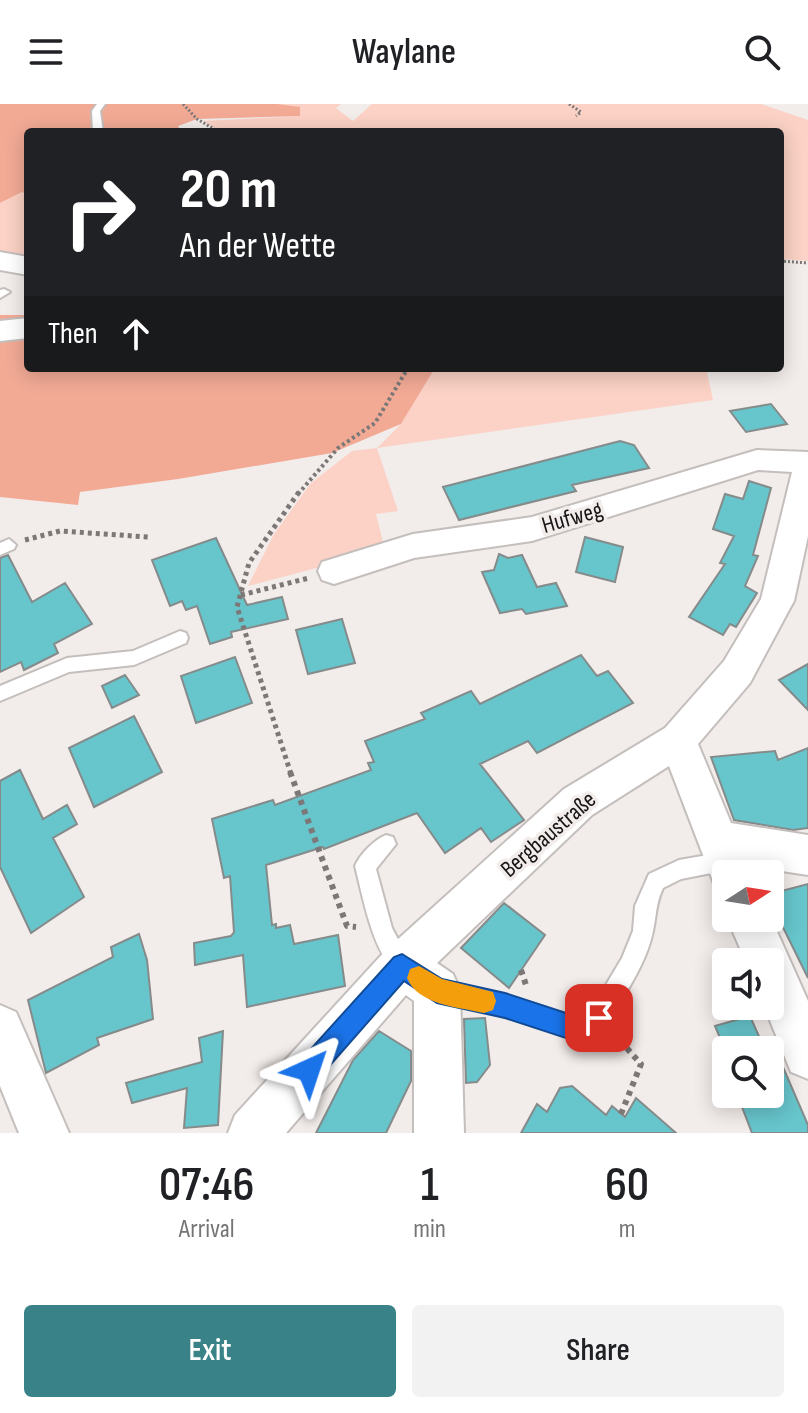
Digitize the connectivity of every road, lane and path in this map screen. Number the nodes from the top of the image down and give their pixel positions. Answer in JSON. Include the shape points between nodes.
{"nodes":[{"id":1,"x":101,"y":104,"type":"edge"},
{"id":2,"x":183,"y":104,"type":"edge"},
{"id":3,"x":569,"y":104,"type":"edge"},
{"id":4,"x":576,"y":116,"type":"dead end"},
{"id":5,"x":98,"y":128,"type":"edge"},
{"id":6,"x":213,"y":128,"type":"edge"},
{"id":7,"x":784,"y":261,"type":"edge"},
{"id":8,"x":808,"y":263,"type":"edge"},
{"id":9,"x":24,"y":328,"type":"edge"},
{"id":10,"x":0,"y":331,"type":"edge"},
{"id":11,"x":406,"y":372,"type":"edge"},
{"id":12,"x":808,"y":462,"type":"edge"},
{"id":13,"x":808,"y":468,"type":"edge"},
{"id":14,"x":148,"y":537,"type":"dead end"},
{"id":15,"x":4,"y":547,"type":"edge"},
{"id":16,"x":334,"y":571,"type":"joint"},
{"id":17,"x":240,"y":596,"type":"junction"},
{"id":18,"x":180,"y":638,"type":"dead end"},
{"id":19,"x":0,"y":694,"type":"edge"},
{"id":20,"x":678,"y":740,"type":"junction"},
{"id":21,"x":386,"y":844,"type":"dead end"},
{"id":22,"x":808,"y":855,"type":"edge"},
{"id":23,"x":724,"y":859,"type":"edge"},
{"id":24,"x":407,"y":963,"type":"junction"},
{"id":25,"x":784,"y":999,"type":"edge"},
{"id":26,"x":0,"y":1028,"type":"edge"},
{"id":27,"x":808,"y":1055,"type":"edge"},
{"id":28,"x":641,"y":1064,"type":"dead end"},
{"id":29,"x":621,"y":1114,"type":"dead end"},
{"id":30,"x":41,"y":1132,"type":"edge"},
{"id":31,"x":253,"y":1133,"type":"edge"},
{"id":32,"x":439,"y":1133,"type":"edge"}],
"edges":[{"from":1,"to":5,"type":"lane"},
{"from":2,"to":6,"type":"path"},
{"from":3,"to":4,"type":"path","via":[[581,112]]},
{"from":7,"to":8,"type":"path"},
{"from":9,"to":10,"type":"street"},
{"from":11,"to":17,"type":"path","via":[[375,423],[338,448],[287,506],[249,563]]},
{"from":12,"to":16,"type":"street","name":"Hufweg","via":[[757,460],[532,529],[413,546]]},
{"from":13,"to":20,"type":"street","name":"Bergbaustraße","via":[[777,601],[737,672]]},
{"from":14,"to":15,"type":"path","via":[[60,531]]},
{"from":16,"to":17,"type":"path"},
{"from":17,"to":24,"type":"path","via":[[237,607],[277,738],[347,926]]},
{"from":18,"to":19,"type":"lane","via":[[134,658],[67,665]]},
{"from":20,"to":23,"type":"street"},
{"from":20,"to":24,"type":"street","name":"Bergbaustraße","via":[[578,802]]},
{"from":21,"to":24,"type":"lane","via":[[365,866]]},
{"from":22,"to":23,"type":"street"},
{"from":23,"to":24,"type":"lane","via":[[656,881],[645,906],[643,931],[605,1024],[575,1028],[505,1006]]},
{"from":24,"to":31,"type":"street","name":"Bergbaustraße"},
{"from":24,"to":32,"type":"street"},
{"from":25,"to":27,"type":"street"},
{"from":26,"to":30,"type":"street"},
{"from":28,"to":29,"type":"path"}]}
